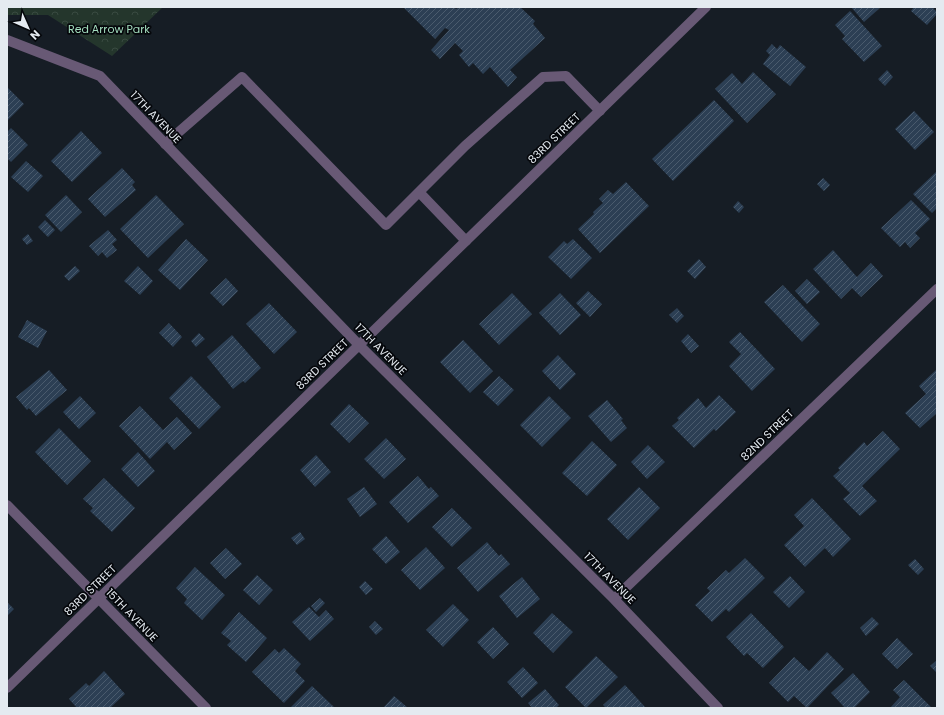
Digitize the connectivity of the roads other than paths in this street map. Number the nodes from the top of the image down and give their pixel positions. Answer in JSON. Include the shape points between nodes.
{"nodes":[{"id":1,"x":706,"y":7,"type":"edge"},
{"id":2,"x":7,"y":40,"type":"edge"},
{"id":3,"x":600,"y":111,"type":"junction"},
{"id":4,"x":165,"y":144,"type":"junction"},
{"id":5,"x":419,"y":192,"type":"junction"},
{"id":6,"x":466,"y":241,"type":"junction"},
{"id":7,"x":937,"y":288,"type":"edge"},
{"id":8,"x":359,"y":345,"type":"junction"},
{"id":9,"x":7,"y":505,"type":"edge"},
{"id":10,"x":99,"y":598,"type":"junction"},
{"id":11,"x":614,"y":599,"type":"junction"},
{"id":12,"x":7,"y":688,"type":"edge"},
{"id":13,"x":206,"y":708,"type":"edge"},
{"id":14,"x":718,"y":708,"type":"edge"}],
"edges":[{"from":1,"to":3,"type":"street","name":"83RD STREET"},
{"from":2,"to":4,"type":"street","name":"17TH AVENUE","via":[[100,76]]},
{"from":3,"to":5,"type":"street","via":[[566,76],[543,77],[465,146]]},
{"from":3,"to":6,"type":"street","name":"83RD STREET"},
{"from":4,"to":5,"type":"street","via":[[242,77],[386,224]]},
{"from":4,"to":8,"type":"street","name":"17TH AVENUE"},
{"from":5,"to":6,"type":"street"},
{"from":6,"to":8,"type":"street","name":"83RD STREET"},
{"from":7,"to":11,"type":"street","name":"82ND STREET"},
{"from":8,"to":10,"type":"street","name":"83RD STREET"},
{"from":8,"to":11,"type":"street","name":"17TH AVENUE"},
{"from":9,"to":10,"type":"street","name":"15TH AVENUE"},
{"from":10,"to":12,"type":"street","name":"83RD STREET"},
{"from":10,"to":13,"type":"street","name":"15TH AVENUE"},
{"from":11,"to":14,"type":"street","name":"17TH AVENUE"}]}
